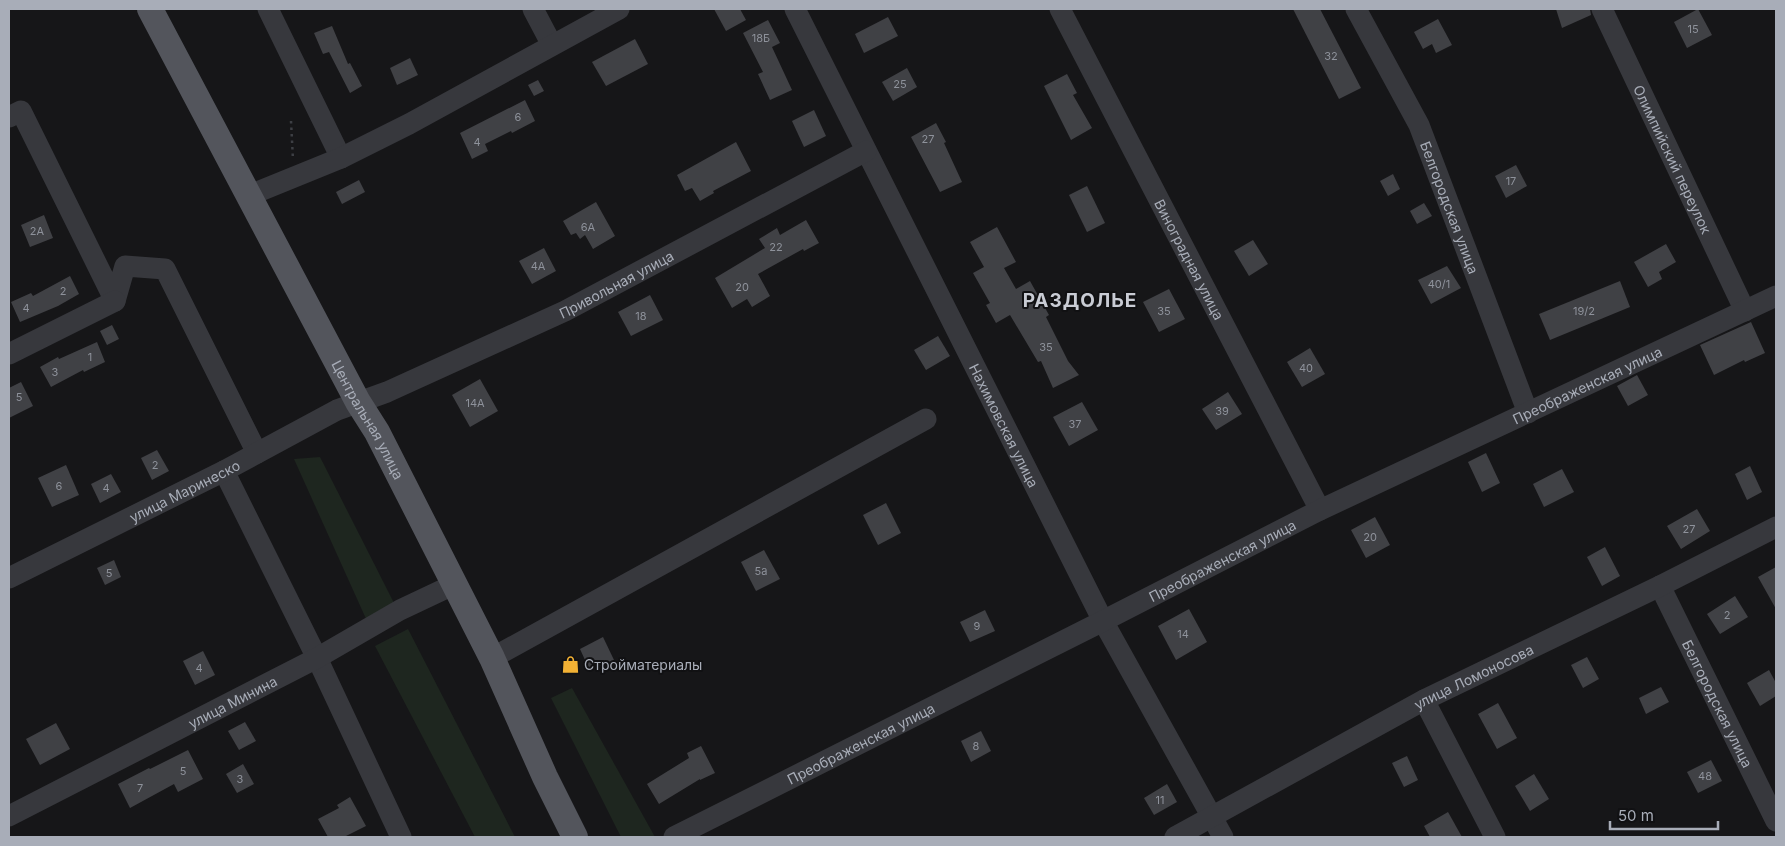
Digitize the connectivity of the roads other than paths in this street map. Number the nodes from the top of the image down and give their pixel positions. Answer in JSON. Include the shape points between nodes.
{"nodes":[{"id":1,"x":150,"y":9,"type":"edge"},
{"id":2,"x":268,"y":9,"type":"edge"},
{"id":3,"x":533,"y":9,"type":"edge"},
{"id":4,"x":619,"y":9,"type":"edge"},
{"id":5,"x":795,"y":9,"type":"edge"},
{"id":6,"x":1060,"y":9,"type":"edge"},
{"id":7,"x":1356,"y":9,"type":"edge"},
{"id":8,"x":1602,"y":9,"type":"edge"},
{"id":9,"x":552,"y":45,"type":"junction"},
{"id":10,"x":15,"y":114,"type":"edge"},
{"id":11,"x":866,"y":151,"type":"junction"},
{"id":12,"x":341,"y":158,"type":"junction"},
{"id":13,"x":250,"y":195,"type":"junction"},
{"id":14,"x":1776,"y":296,"type":"edge"},
{"id":15,"x":115,"y":301,"type":"junction"},
{"id":16,"x":1745,"y":311,"type":"junction"},
{"id":17,"x":9,"y":354,"type":"edge"},
{"id":18,"x":358,"y":402,"type":"junction"},
{"id":19,"x":1528,"y":412,"type":"junction"},
{"id":20,"x":926,"y":419,"type":"dead end"},
{"id":21,"x":257,"y":453,"type":"junction"},
{"id":22,"x":224,"y":471,"type":"junction"},
{"id":23,"x":1320,"y":510,"type":"junction"},
{"id":24,"x":1776,"y":527,"type":"edge"},
{"id":25,"x":9,"y":578,"type":"edge"},
{"id":26,"x":455,"y":584,"type":"junction"},
{"id":27,"x":1660,"y":586,"type":"junction"},
{"id":28,"x":1103,"y":621,"type":"junction"},
{"id":29,"x":317,"y":658,"type":"junction"},
{"id":30,"x":492,"y":658,"type":"junction"},
{"id":31,"x":1424,"y":700,"type":"junction"},
{"id":32,"x":9,"y":816,"type":"edge"},
{"id":33,"x":1212,"y":816,"type":"junction"},
{"id":34,"x":1776,"y":821,"type":"edge"},
{"id":35,"x":401,"y":837,"type":"edge"},
{"id":36,"x":575,"y":837,"type":"edge"},
{"id":37,"x":674,"y":837,"type":"edge"},
{"id":38,"x":1175,"y":837,"type":"edge"},
{"id":39,"x":1223,"y":837,"type":"edge"},
{"id":40,"x":1495,"y":837,"type":"edge"}],
"edges":[{"from":1,"to":13,"type":"main road","name":"Центральная улица"},
{"from":2,"to":12,"type":"street"},
{"from":3,"to":9,"type":"street"},
{"from":4,"to":9,"type":"street"},
{"from":5,"to":11,"type":"street","name":"Нахимовская улица"},
{"from":6,"to":23,"type":"street","name":"Виноградная улица"},
{"from":7,"to":19,"type":"street","name":"Белгородская улица","via":[[1418,125]]},
{"from":8,"to":16,"type":"street","name":"Олимпийский переулок"},
{"from":9,"to":12,"type":"street"},
{"from":10,"to":15,"type":"street"},
{"from":11,"to":18,"type":"street","name":"Привольная улица","via":[[565,311],[387,392]]},
{"from":11,"to":28,"type":"street","name":"Нахимовская улица"},
{"from":12,"to":13,"type":"street"},
{"from":13,"to":18,"type":"main road","name":"Центральная улица"},
{"from":14,"to":16,"type":"street","name":"Преображенская улица"},
{"from":15,"to":17,"type":"street"},
{"from":15,"to":21,"type":"street","via":[[125,266],[165,269]]},
{"from":16,"to":19,"type":"street","name":"Преображенская улица"},
{"from":18,"to":21,"type":"street","name":"улица Маринеско"},
{"from":18,"to":26,"type":"main road","name":"Центральная улица"},
{"from":19,"to":23,"type":"street","name":"Преображенская улица"},
{"from":20,"to":30,"type":"street"},
{"from":21,"to":22,"type":"street","name":"улица Маринеско"},
{"from":22,"to":25,"type":"street","name":"улица Маринеско"},
{"from":22,"to":29,"type":"street"},
{"from":23,"to":28,"type":"street","name":"Преображенская улица"},
{"from":24,"to":27,"type":"street","name":"улица Ломоносова"},
{"from":26,"to":29,"type":"street","name":"улица Минина","via":[[400,610]]},
{"from":26,"to":30,"type":"main road","name":"Центральная улица"},
{"from":27,"to":31,"type":"street","name":"улица Ломоносова"},
{"from":27,"to":34,"type":"street","name":"Белгородская улица"},
{"from":28,"to":33,"type":"street","name":"Нахимовская улица"},
{"from":28,"to":37,"type":"street","name":"Преображенская улица"},
{"from":29,"to":32,"type":"street","name":"улица Минина"},
{"from":29,"to":35,"type":"street"},
{"from":30,"to":36,"type":"main road","name":"Центральная улица"},
{"from":31,"to":33,"type":"street","name":"улица Ломоносова"},
{"from":31,"to":40,"type":"street"},
{"from":33,"to":38,"type":"street","name":"улица Ломоносова"},
{"from":33,"to":39,"type":"street","name":"Нахимовская улица"}]}
